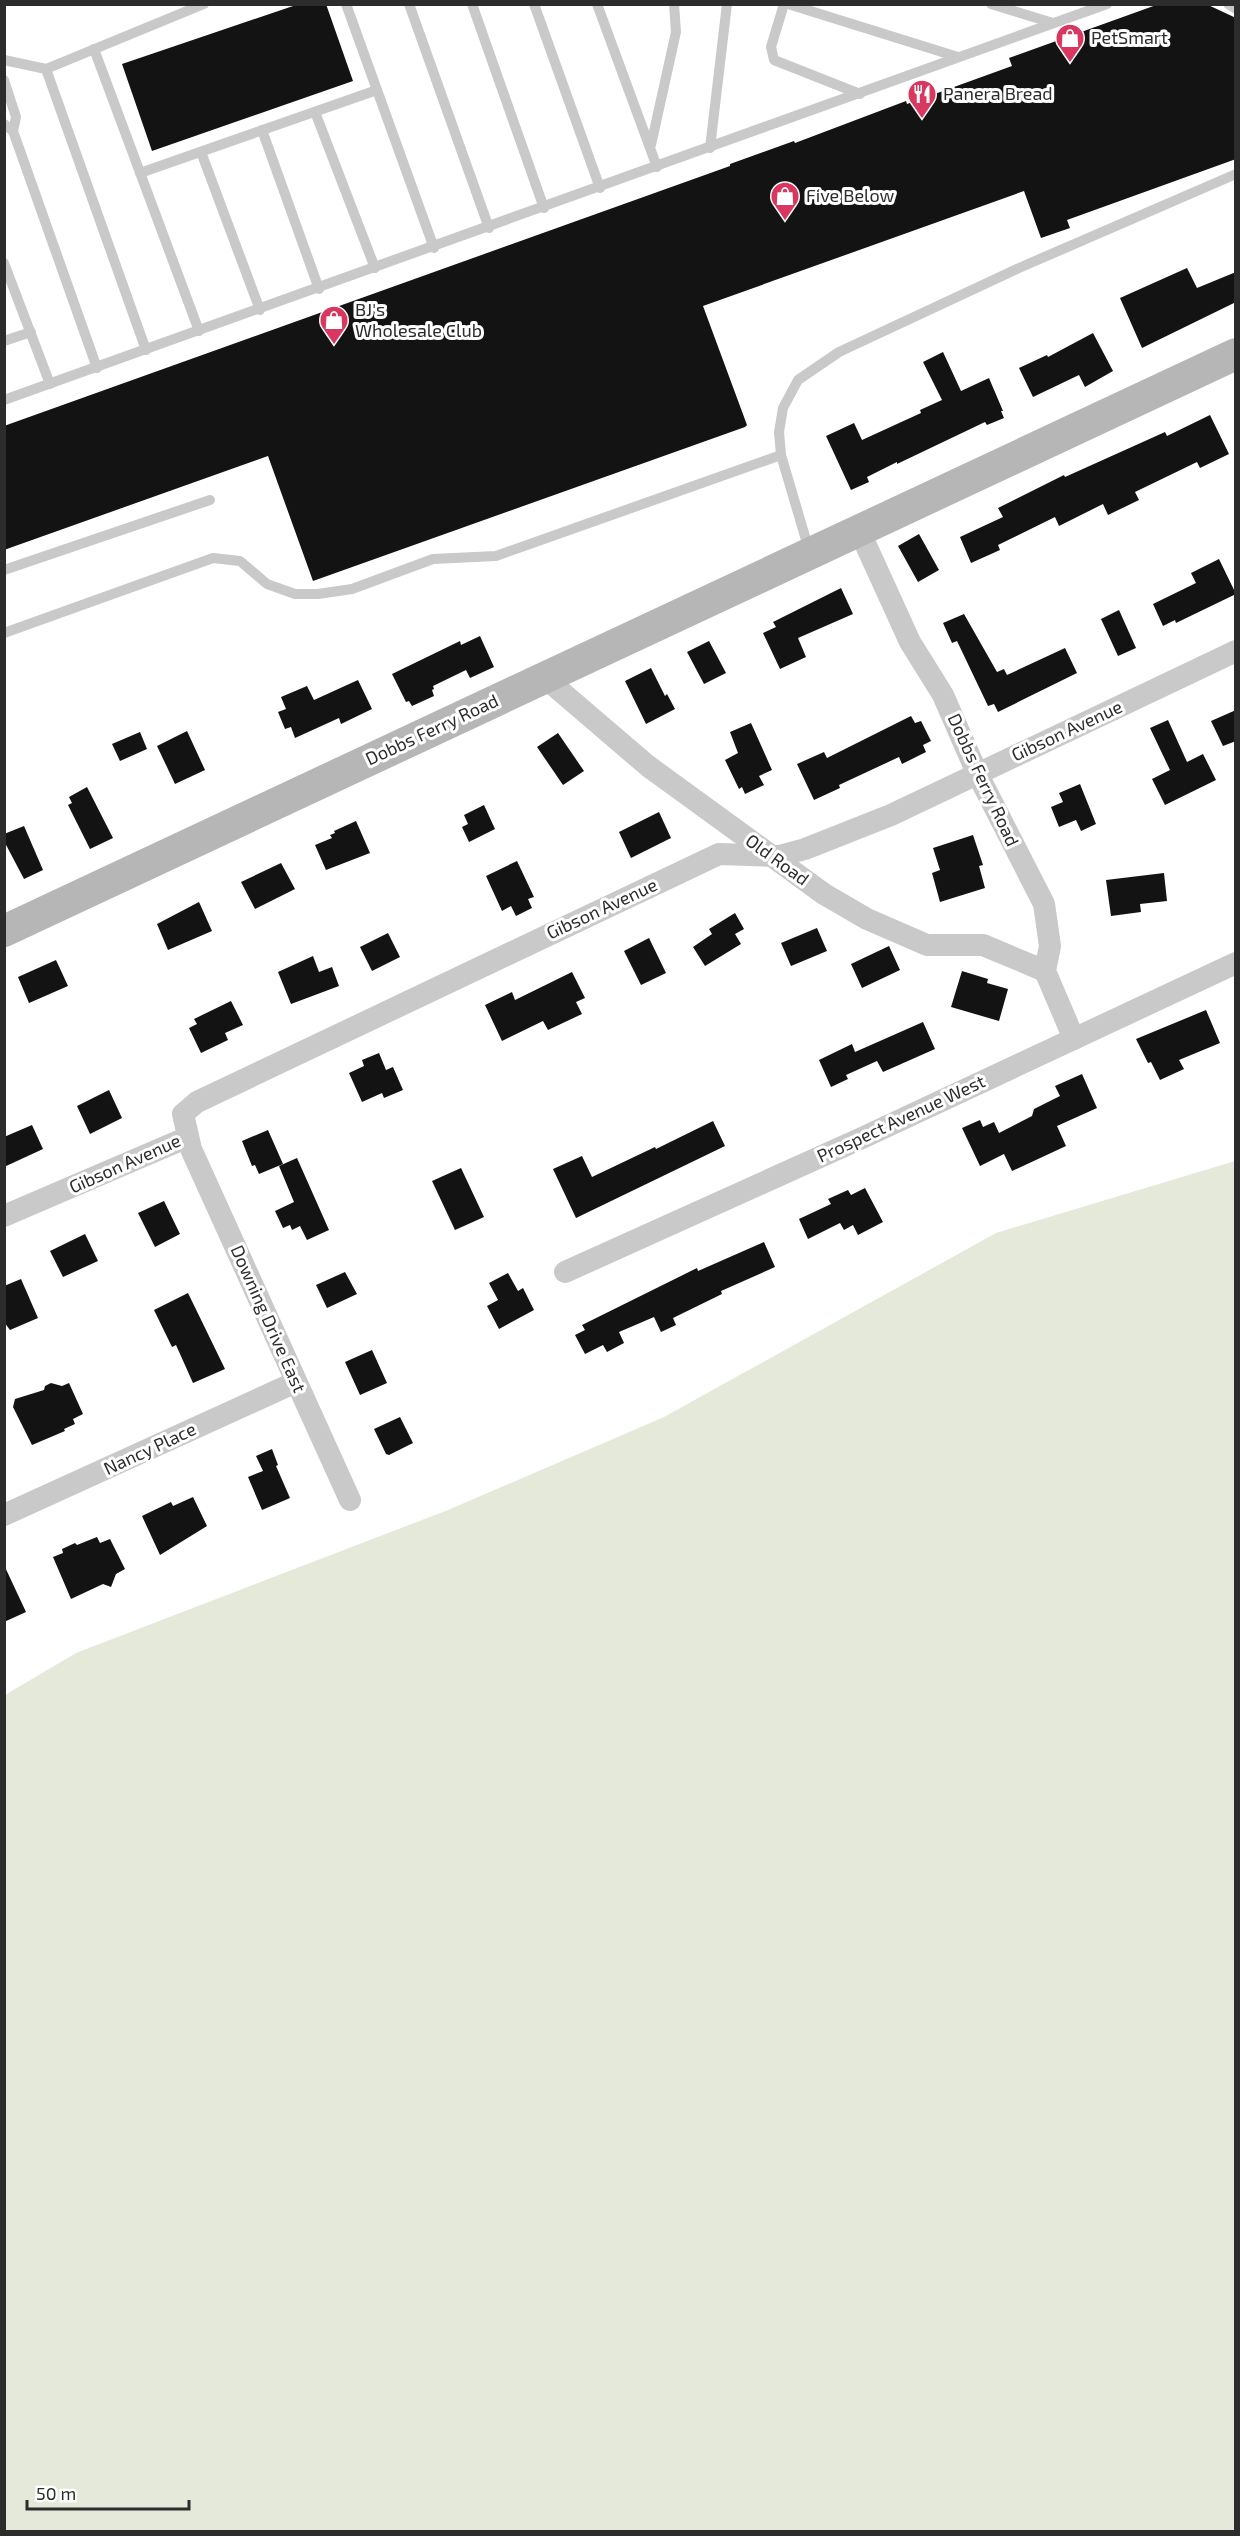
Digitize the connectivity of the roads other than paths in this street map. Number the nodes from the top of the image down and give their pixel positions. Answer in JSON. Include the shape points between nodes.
{"nodes":[{"id":1,"x":204,"y":4,"type":"edge"},
{"id":2,"x":346,"y":4,"type":"edge"},
{"id":3,"x":409,"y":4,"type":"edge"},
{"id":4,"x":472,"y":4,"type":"edge"},
{"id":5,"x":534,"y":4,"type":"edge"},
{"id":6,"x":597,"y":4,"type":"edge"},
{"id":7,"x":674,"y":4,"type":"edge"},
{"id":8,"x":727,"y":4,"type":"edge"},
{"id":9,"x":786,"y":4,"type":"edge"},
{"id":10,"x":991,"y":4,"type":"edge"},
{"id":11,"x":1107,"y":4,"type":"edge"},
{"id":12,"x":1228,"y":4,"type":"edge"},
{"id":13,"x":1236,"y":9,"type":"edge"},
{"id":14,"x":1053,"y":23,"type":"junction"},
{"id":15,"x":94,"y":49,"type":"junction"},
{"id":16,"x":958,"y":57,"type":"junction"},
{"id":17,"x":4,"y":60,"type":"edge"},
{"id":18,"x":46,"y":69,"type":"junction"},
{"id":19,"x":4,"y":80,"type":"edge"},
{"id":20,"x":377,"y":90,"type":"junction"},
{"id":21,"x":860,"y":94,"type":"junction"},
{"id":22,"x":315,"y":112,"type":"junction"},
{"id":23,"x":9,"y":128,"type":"edge"},
{"id":24,"x":262,"y":130,"type":"junction"},
{"id":25,"x":651,"y":146,"type":"junction"},
{"id":26,"x":710,"y":148,"type":"junction"},
{"id":27,"x":201,"y":152,"type":"junction"},
{"id":28,"x":657,"y":167,"type":"junction"},
{"id":29,"x":140,"y":173,"type":"junction"},
{"id":30,"x":1236,"y":174,"type":"edge"},
{"id":31,"x":600,"y":188,"type":"junction"},
{"id":32,"x":544,"y":208,"type":"junction"},
{"id":33,"x":489,"y":228,"type":"junction"},
{"id":34,"x":434,"y":248,"type":"junction"},
{"id":35,"x":4,"y":263,"type":"edge"},
{"id":36,"x":375,"y":268,"type":"junction"},
{"id":37,"x":8,"y":281,"type":"edge"},
{"id":38,"x":319,"y":289,"type":"junction"},
{"id":39,"x":260,"y":310,"type":"junction"},
{"id":40,"x":199,"y":331,"type":"junction"},
{"id":41,"x":31,"y":332,"type":"junction"},
{"id":42,"x":4,"y":341,"type":"edge"},
{"id":43,"x":146,"y":350,"type":"junction"},
{"id":44,"x":1236,"y":354,"type":"edge"},
{"id":45,"x":97,"y":368,"type":"junction"},
{"id":46,"x":50,"y":384,"type":"junction"},
{"id":47,"x":4,"y":400,"type":"edge"},
{"id":48,"x":781,"y":455,"type":"junction"},
{"id":49,"x":210,"y":500,"type":"dead end"},
{"id":50,"x":859,"y":530,"type":"junction"},
{"id":51,"x":810,"y":554,"type":"junction"},
{"id":52,"x":4,"y":570,"type":"edge"},
{"id":53,"x":4,"y":633,"type":"edge"},
{"id":54,"x":1236,"y":651,"type":"edge"},
{"id":55,"x":544,"y":677,"type":"junction"},
{"id":56,"x":977,"y":773,"type":"junction"},
{"id":57,"x":772,"y":856,"type":"junction"},
{"id":58,"x":4,"y":931,"type":"edge"},
{"id":59,"x":1236,"y":963,"type":"edge"},
{"id":60,"x":1045,"y":971,"type":"junction"},
{"id":61,"x":1074,"y":1039,"type":"junction"},
{"id":62,"x":188,"y":1137,"type":"junction"},
{"id":63,"x":4,"y":1216,"type":"edge"},
{"id":64,"x":565,"y":1272,"type":"dead end"},
{"id":65,"x":296,"y":1382,"type":"junction"},
{"id":66,"x":350,"y":1500,"type":"dead end"},
{"id":67,"x":4,"y":1515,"type":"edge"}],
"edges":[{"from":1,"to":15,"type":"lane"},
{"from":2,"to":20,"type":"lane"},
{"from":3,"to":33,"type":"lane"},
{"from":4,"to":32,"type":"lane"},
{"from":5,"to":31,"type":"lane"},
{"from":6,"to":25,"type":"lane"},
{"from":7,"to":25,"type":"lane","via":[[676,32]]},
{"from":8,"to":26,"type":"lane"},
{"from":9,"to":16,"type":"lane"},
{"from":9,"to":21,"type":"lane","via":[[771,47],[774,60]]},
{"from":10,"to":14,"type":"lane"},
{"from":11,"to":14,"type":"lane"},
{"from":12,"to":13,"type":"lane"},
{"from":14,"to":16,"type":"lane"},
{"from":15,"to":18,"type":"lane"},
{"from":15,"to":29,"type":"lane"},
{"from":16,"to":21,"type":"lane"},
{"from":17,"to":18,"type":"lane"},
{"from":18,"to":43,"type":"lane"},
{"from":19,"to":23,"type":"lane","via":[[16,117]]},
{"from":20,"to":22,"type":"lane"},
{"from":20,"to":34,"type":"lane"},
{"from":21,"to":26,"type":"lane"},
{"from":22,"to":24,"type":"lane"},
{"from":22,"to":36,"type":"lane"},
{"from":23,"to":45,"type":"lane"},
{"from":24,"to":27,"type":"lane"},
{"from":24,"to":38,"type":"lane"},
{"from":25,"to":28,"type":"lane"},
{"from":26,"to":28,"type":"lane"},
{"from":27,"to":29,"type":"lane"},
{"from":27,"to":39,"type":"lane"},
{"from":28,"to":31,"type":"lane"},
{"from":29,"to":40,"type":"lane"},
{"from":30,"to":48,"type":"lane","via":[[838,352],[798,380],[783,408]]},
{"from":31,"to":32,"type":"lane"},
{"from":32,"to":33,"type":"lane"},
{"from":33,"to":34,"type":"lane"},
{"from":34,"to":36,"type":"lane"},
{"from":35,"to":37,"type":"lane"},
{"from":36,"to":38,"type":"lane"},
{"from":37,"to":41,"type":"lane"},
{"from":38,"to":39,"type":"lane"},
{"from":39,"to":40,"type":"lane"},
{"from":40,"to":43,"type":"lane"},
{"from":41,"to":42,"type":"lane"},
{"from":41,"to":46,"type":"lane"},
{"from":43,"to":45,"type":"lane"},
{"from":44,"to":50,"type":"main road","name":"Dobbs Ferry Road"},
{"from":45,"to":46,"type":"lane"},
{"from":46,"to":47,"type":"lane"},
{"from":48,"to":51,"type":"lane"},
{"from":48,"to":53,"type":"lane","via":[[496,556],[433,559],[352,589],[295,594],[267,584],[240,561],[213,558]]},
{"from":49,"to":52,"type":"lane"},
{"from":50,"to":51,"type":"main road","name":"Dobbs Ferry Road"},
{"from":50,"to":56,"type":"street","name":"Dobbs Ferry Road","via":[[910,642],[944,695]]},
{"from":51,"to":55,"type":"main road","name":"Dobbs Ferry Road"},
{"from":54,"to":56,"type":"street","name":"Gibson Avenue"},
{"from":55,"to":57,"type":"street","name":"Old Road","via":[[648,766]]},
{"from":55,"to":58,"type":"main road","name":"Dobbs Ferry Road"},
{"from":56,"to":57,"type":"street","name":"Gibson Avenue","via":[[891,815],[805,849]]},
{"from":56,"to":60,"type":"street","name":"Dobbs Ferry Road","via":[[1044,904],[1050,946]]},
{"from":57,"to":60,"type":"street","name":"Old Road","via":[[867,919],[927,945],[983,945]]},
{"from":57,"to":62,"type":"street","name":"Gibson Avenue","via":[[719,854],[196,1102],[183,1114]]},
{"from":59,"to":61,"type":"street","name":"Prospect Avenue West"},
{"from":60,"to":61,"type":"street"},
{"from":61,"to":64,"type":"street","name":"Prospect Avenue West"},
{"from":62,"to":63,"type":"street","name":"Gibson Avenue"},
{"from":62,"to":65,"type":"street","name":"Downing Drive East"},
{"from":65,"to":66,"type":"street","name":"Downing Drive East"},
{"from":65,"to":67,"type":"street","name":"Nancy Place"}]}
